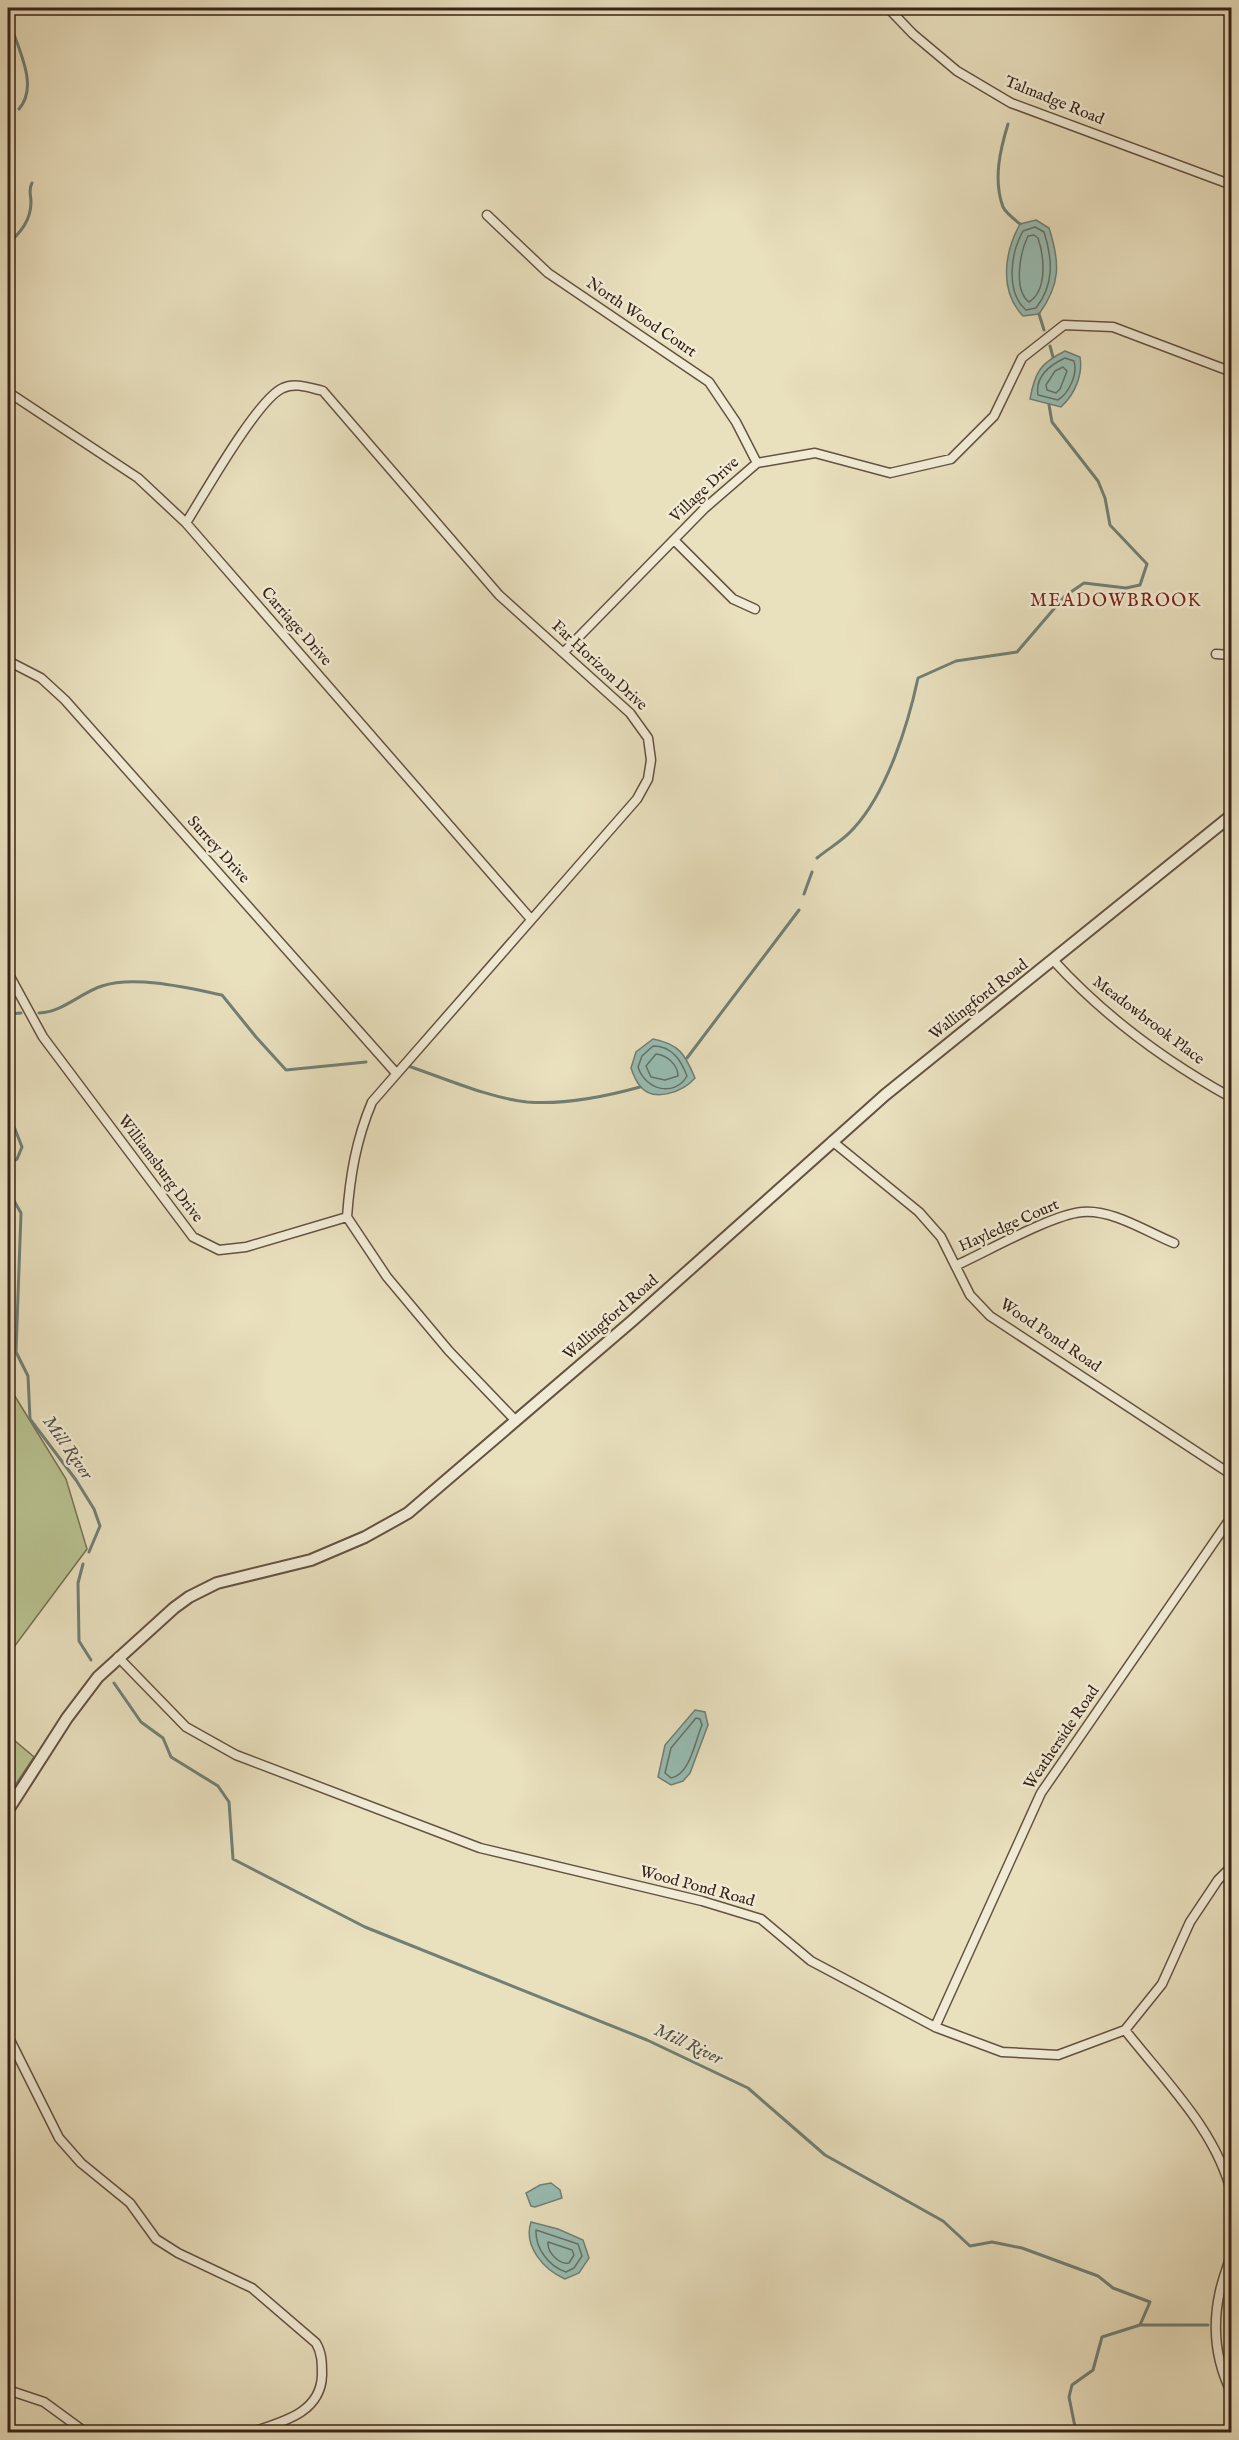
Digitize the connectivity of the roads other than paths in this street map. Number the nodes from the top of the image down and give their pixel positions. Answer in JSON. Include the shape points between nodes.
{"nodes":[{"id":1,"x":888,"y":8,"type":"edge"},
{"id":2,"x":1232,"y":185,"type":"edge"},
{"id":3,"x":487,"y":215,"type":"dead end"},
{"id":4,"x":1232,"y":372,"type":"edge"},
{"id":5,"x":8,"y":392,"type":"edge"},
{"id":6,"x":757,"y":463,"type":"junction"},
{"id":7,"x":186,"y":523,"type":"junction"},
{"id":8,"x":674,"y":540,"type":"junction"},
{"id":9,"x":755,"y":609,"type":"dead end"},
{"id":10,"x":564,"y":652,"type":"junction"},
{"id":11,"x":1216,"y":654,"type":"dead end"},
{"id":12,"x":1232,"y":655,"type":"edge"},
{"id":13,"x":8,"y":661,"type":"edge"},
{"id":14,"x":1232,"y":815,"type":"edge"},
{"id":15,"x":530,"y":918,"type":"junction"},
{"id":16,"x":1053,"y":960,"type":"junction"},
{"id":17,"x":8,"y":973,"type":"edge"},
{"id":18,"x":396,"y":1073,"type":"junction"},
{"id":19,"x":1232,"y":1098,"type":"edge"},
{"id":20,"x":832,"y":1141,"type":"junction"},
{"id":21,"x":347,"y":1217,"type":"junction"},
{"id":22,"x":1174,"y":1244,"type":"dead end"},
{"id":23,"x":957,"y":1265,"type":"junction"},
{"id":24,"x":516,"y":1421,"type":"junction"},
{"id":25,"x":1232,"y":1475,"type":"edge"},
{"id":26,"x":1232,"y":1516,"type":"edge"},
{"id":27,"x":118,"y":1657,"type":"junction"},
{"id":28,"x":8,"y":1810,"type":"edge"},
{"id":29,"x":1232,"y":1866,"type":"edge"},
{"id":30,"x":934,"y":2026,"type":"junction"},
{"id":31,"x":1125,"y":2030,"type":"junction"},
{"id":32,"x":8,"y":2036,"type":"edge"},
{"id":33,"x":1232,"y":2195,"type":"edge"},
{"id":34,"x":1232,"y":2250,"type":"edge"},
{"id":35,"x":8,"y":2390,"type":"edge"},
{"id":36,"x":1232,"y":2394,"type":"edge"},
{"id":37,"x":85,"y":2433,"type":"edge"},
{"id":38,"x":252,"y":2433,"type":"edge"}],
"edges":[{"from":1,"to":2,"type":"street","name":"Talmadge Road","via":[[957,71],[1011,103]]},
{"from":3,"to":6,"type":"street","name":"North Wood Court","via":[[548,273],[709,382]]},
{"from":4,"to":6,"type":"street","name":"Village Drive","via":[[1113,327],[1064,325],[1022,358],[994,416],[951,459],[890,472],[815,453]]},
{"from":5,"to":7,"type":"street","name":"Carriage Drive","via":[[138,478]]},
{"from":6,"to":8,"type":"street","name":"Village Drive"},
{"from":7,"to":10,"type":"street","name":"Far Horizon Drive","via":[[241,435],[274,393],[297,385],[323,391],[499,595]]},
{"from":7,"to":15,"type":"street","name":"Carriage Drive"},
{"from":8,"to":9,"type":"street","via":[[733,599]]},
{"from":8,"to":10,"type":"street","name":"Village Drive"},
{"from":10,"to":15,"type":"street","name":"Far Horizon Drive","via":[[630,713],[648,738],[651,760],[648,779],[636,799]]},
{"from":11,"to":12,"type":"street"},
{"from":13,"to":18,"type":"street","name":"Surrey Drive","via":[[41,678],[65,700]]},
{"from":14,"to":16,"type":"street","name":"Wallingford Road"},
{"from":15,"to":18,"type":"street","name":"Far Horizon Drive"},
{"from":16,"to":19,"type":"street","name":"Meadowbrook Place","via":[[1097,1005],[1177,1065]]},
{"from":16,"to":20,"type":"street","name":"Wallingford Road"},
{"from":17,"to":21,"type":"street","name":"Williamsburg Drive","via":[[43,1037],[193,1237],[219,1250],[246,1247]]},
{"from":18,"to":21,"type":"street","name":"Far Horizon Drive","via":[[372,1102],[359,1131]]},
{"from":20,"to":23,"type":"street","name":"Wood Pond Road","via":[[919,1212],[941,1237]]},
{"from":20,"to":24,"type":"street","name":"Wallingford Road"},
{"from":21,"to":24,"type":"street","via":[[387,1277],[449,1351]]},
{"from":22,"to":23,"type":"street","name":"Hayledge Court","via":[[1108,1215],[1082,1212],[1054,1220]]},
{"from":23,"to":25,"type":"street","name":"Wood Pond Road","via":[[970,1295],[990,1316]]},
{"from":24,"to":27,"type":"street","name":"Wallingford Road","via":[[396,1521],[311,1560],[206,1587],[174,1608]]},
{"from":26,"to":30,"type":"street","name":"Weatherside Road","via":[[1041,1793]]},
{"from":27,"to":28,"type":"street","name":"Wallingford Road","via":[[67,1718]]},
{"from":27,"to":30,"type":"street","name":"Wood Pond Road","via":[[186,1727],[236,1755],[480,1848],[761,1919],[811,1960]]},
{"from":29,"to":31,"type":"street","via":[[1190,1922],[1162,1984]]},
{"from":30,"to":31,"type":"street","name":"Wood Pond Road","via":[[1002,2052],[1058,2055]]},
{"from":31,"to":33,"type":"street","via":[[1215,2148]]},
{"from":32,"to":38,"type":"street","via":[[59,2138],[81,2163],[130,2203],[156,2239],[252,2288],[321,2351],[322,2383],[313,2403],[300,2414]]},
{"from":34,"to":36,"type":"street","via":[[1221,2290],[1216,2336],[1225,2381]]},
{"from":35,"to":37,"type":"street","via":[[44,2402]]}]}
